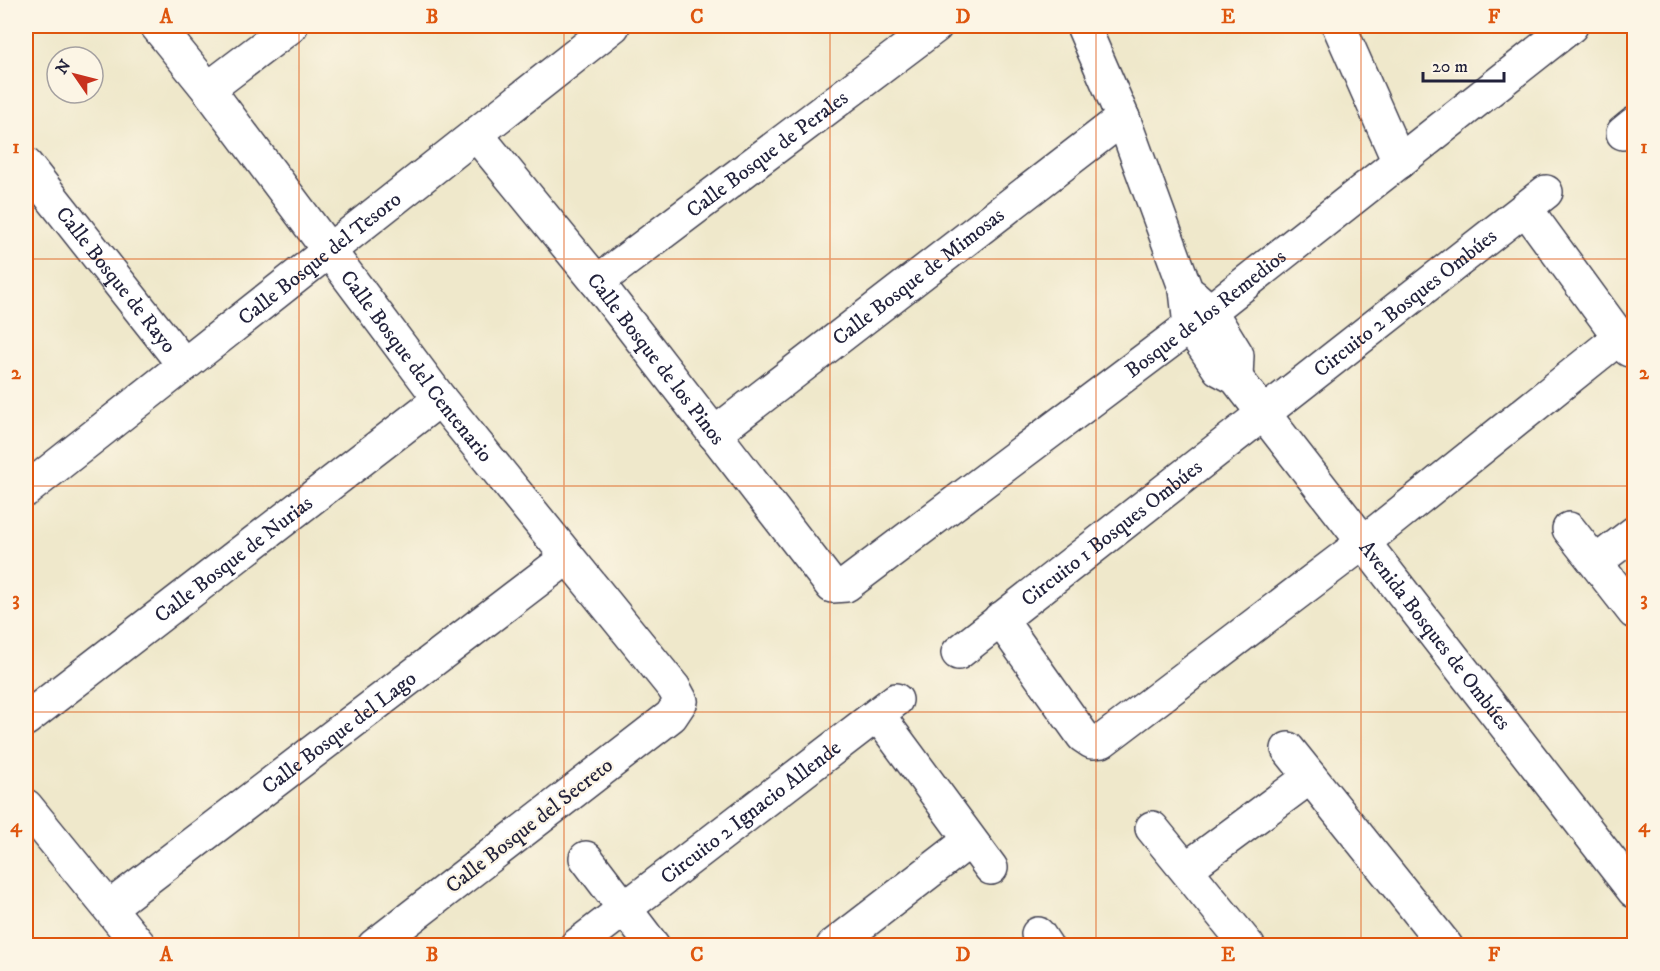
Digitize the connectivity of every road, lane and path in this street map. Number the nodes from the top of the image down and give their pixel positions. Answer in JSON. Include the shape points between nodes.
{"nodes":[{"id":1,"x":156,"y":26,"type":"edge"},
{"id":2,"x":291,"y":26,"type":"edge"},
{"id":3,"x":613,"y":26,"type":"edge"},
{"id":4,"x":936,"y":26,"type":"edge"},
{"id":5,"x":1083,"y":26,"type":"edge"},
{"id":6,"x":1339,"y":26,"type":"edge"},
{"id":7,"x":1557,"y":30,"type":"edge"},
{"id":8,"x":208,"y":89,"type":"junction"},
{"id":9,"x":1123,"y":118,"type":"junction"},
{"id":10,"x":477,"y":134,"type":"junction"},
{"id":11,"x":1399,"y":162,"type":"junction"},
{"id":12,"x":26,"y":165,"type":"edge"},
{"id":13,"x":330,"y":250,"type":"junction"},
{"id":14,"x":597,"y":282,"type":"junction"},
{"id":15,"x":1200,"y":319,"type":"junction"},
{"id":16,"x":184,"y":365,"type":"junction"},
{"id":17,"x":440,"y":399,"type":"junction"},
{"id":18,"x":1264,"y":413,"type":"junction"},
{"id":19,"x":714,"y":434,"type":"junction"},
{"id":20,"x":27,"y":486,"type":"edge"},
{"id":21,"x":1569,"y":529,"type":"dead end"},
{"id":22,"x":1635,"y":533,"type":"edge"},
{"id":23,"x":1364,"y":542,"type":"junction"},
{"id":24,"x":568,"y":557,"type":"junction"},
{"id":25,"x":1596,"y":562,"type":"junction"},
{"id":26,"x":832,"y":586,"type":"joint"},
{"id":27,"x":1635,"y":612,"type":"edge"},
{"id":28,"x":1000,"y":619,"type":"junction"},
{"id":29,"x":958,"y":653,"type":"dead end"},
{"id":30,"x":681,"y":701,"type":"joint"},
{"id":31,"x":26,"y":719,"type":"edge"},
{"id":32,"x":1288,"y":749,"type":"dead end"},
{"id":33,"x":1310,"y":777,"type":"junction"},
{"id":34,"x":26,"y":806,"type":"edge"},
{"id":35,"x":1152,"y":828,"type":"dead end"},
{"id":36,"x":969,"y":841,"type":"junction"},
{"id":37,"x":586,"y":858,"type":"dead end"},
{"id":38,"x":991,"y":868,"type":"dead end"},
{"id":39,"x":1186,"y":869,"type":"junction"},
{"id":40,"x":1635,"y":891,"type":"edge"},
{"id":41,"x":110,"y":907,"type":"junction"},
{"id":42,"x":624,"y":908,"type":"junction"},
{"id":43,"x":140,"y":945,"type":"edge"},
{"id":44,"x":374,"y":945,"type":"edge"},
{"id":45,"x":576,"y":945,"type":"edge"},
{"id":46,"x":653,"y":945,"type":"edge"},
{"id":47,"x":833,"y":945,"type":"edge"},
{"id":48,"x":1248,"y":945,"type":"edge"},
{"id":49,"x":1446,"y":945,"type":"edge"}],
"edges":[{"from":1,"to":8,"type":"street","name":"Calle Bosque del Centenario"},
{"from":2,"to":8,"type":"street"},
{"from":3,"to":10,"type":"street","name":"Calle Bosque del Tesoro"},
{"from":4,"to":14,"type":"street","name":"Calle Bosque de Perales"},
{"from":5,"to":9,"type":"street","name":"Avenida Bosques de Ombúes"},
{"from":6,"to":11,"type":"street"},
{"from":7,"to":11,"type":"street","name":"Bosque de los Remedios"},
{"from":8,"to":13,"type":"street","name":"Calle Bosque del Centenario"},
{"from":9,"to":15,"type":"street","name":"Avenida Bosques de Ombúes"},
{"from":9,"to":19,"type":"street","name":"Calle Bosque de Mimosas"},
{"from":10,"to":13,"type":"street","name":"Calle Bosque del Tesoro"},
{"from":10,"to":14,"type":"street","name":"Calle Bosque de los Pinos"},
{"from":11,"to":15,"type":"street","name":"Bosque de los Remedios"},
{"from":12,"to":16,"type":"street","name":"Calle Bosque de Rayo"},
{"from":13,"to":16,"type":"street","name":"Calle Bosque del Tesoro"},
{"from":13,"to":17,"type":"street","name":"Calle Bosque del Centenario"},
{"from":14,"to":19,"type":"street","name":"Calle Bosque de los Pinos"},
{"from":15,"to":18,"type":"street","name":"Avenida Bosques de Ombúes","via":[[1219,369],[1236,378]]},
{"from":15,"to":26,"type":"street","name":"Bosque de los Remedios","via":[[846,585]]},
{"from":16,"to":20,"type":"street","name":"Calle Bosque del Tesoro"},
{"from":17,"to":24,"type":"street","name":"Calle Bosque del Centenario"},
{"from":17,"to":31,"type":"street","name":"Calle Bosque de Nurias"},
{"from":18,"to":23,"type":"street","name":"Avenida Bosques de Ombúes"},
{"from":18,"to":23,"type":"street","name":"Circuito 2 Bosques Ombúes","via":[[1536,201],[1624,344]]},
{"from":18,"to":28,"type":"street","name":"Circuito 1 Bosques Ombúes"},
{"from":19,"to":26,"type":"street","name":"Calle Bosque de los Pinos"},
{"from":21,"to":25,"type":"street"},
{"from":22,"to":25,"type":"street"},
{"from":23,"to":28,"type":"street","via":[[1102,741],[1092,742],[1083,736]]},
{"from":23,"to":40,"type":"street","name":"Avenida Bosques de Ombúes"},
{"from":24,"to":30,"type":"street","name":"Calle Bosque del Centenario"},
{"from":24,"to":41,"type":"street","name":"Calle Bosque del Lago"},
{"from":25,"to":27,"type":"street"},
{"from":28,"to":29,"type":"street","name":"Circuito 1 Bosques Ombúes"},
{"from":30,"to":44,"type":"street","name":"Calle Bosque del Secreto","via":[[671,716]]},
{"from":32,"to":33,"type":"street"},
{"from":33,"to":39,"type":"street"},
{"from":33,"to":49,"type":"street"},
{"from":34,"to":41,"type":"street"},
{"from":35,"to":39,"type":"street"},
{"from":36,"to":38,"type":"street","name":"Circuito 2 Ignacio Allende"},
{"from":36,"to":42,"type":"street","name":"Circuito 2 Ignacio Allende","via":[[887,707]]},
{"from":36,"to":47,"type":"street"},
{"from":37,"to":42,"type":"street"},
{"from":39,"to":48,"type":"street"},
{"from":41,"to":43,"type":"street"},
{"from":42,"to":45,"type":"street","name":"Circuito 2 Ignacio Allende"},
{"from":42,"to":46,"type":"street"}]}
